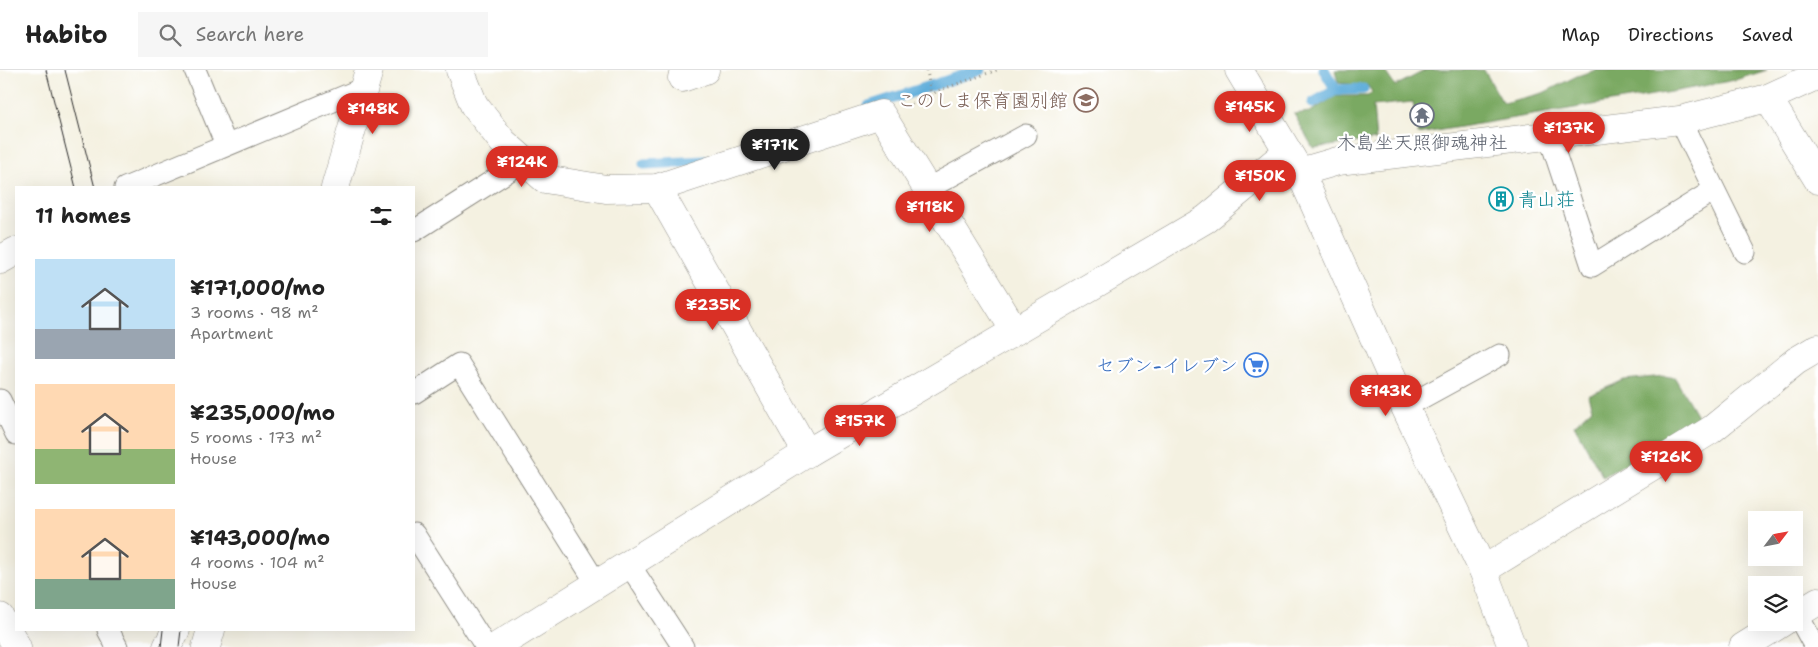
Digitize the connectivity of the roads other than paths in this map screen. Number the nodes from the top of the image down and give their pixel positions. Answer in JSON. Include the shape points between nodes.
{"nodes":[{"id":1,"x":194,"y":70,"type":"edge"},
{"id":2,"x":460,"y":70,"type":"edge"},
{"id":3,"x":1238,"y":70,"type":"edge"},
{"id":4,"x":1818,"y":75,"type":"edge"},
{"id":5,"x":367,"y":79,"type":"edge"},
{"id":6,"x":1768,"y":98,"type":"junction"},
{"id":7,"x":1680,"y":120,"type":"junction"},
{"id":8,"x":1026,"y":135,"type":"dead end"},
{"id":9,"x":1549,"y":135,"type":"junction"},
{"id":10,"x":226,"y":145,"type":"junction"},
{"id":11,"x":524,"y":161,"type":"junction"},
{"id":12,"x":1293,"y":162,"type":"junction"},
{"id":13,"x":1818,"y":180,"type":"edge"},
{"id":14,"x":130,"y":186,"type":"edge"},
{"id":15,"x":336,"y":186,"type":"edge"},
{"id":16,"x":657,"y":188,"type":"junction"},
{"id":17,"x":927,"y":189,"type":"junction"},
{"id":18,"x":1714,"y":190,"type":"junction"},
{"id":19,"x":415,"y":230,"type":"edge"},
{"id":20,"x":15,"y":252,"type":"edge"},
{"id":21,"x":1745,"y":252,"type":"dead end"},
{"id":22,"x":0,"y":260,"type":"edge"},
{"id":23,"x":1015,"y":331,"type":"junction"},
{"id":24,"x":1818,"y":348,"type":"edge"},
{"id":25,"x":1500,"y":355,"type":"dead end"},
{"id":26,"x":415,"y":392,"type":"edge"},
{"id":27,"x":0,"y":400,"type":"edge"},
{"id":28,"x":1405,"y":407,"type":"junction"},
{"id":29,"x":15,"y":432,"type":"edge"},
{"id":30,"x":807,"y":453,"type":"junction"},
{"id":31,"x":415,"y":536,"type":"edge"},
{"id":32,"x":629,"y":564,"type":"junction"},
{"id":33,"x":1483,"y":570,"type":"junction"},
{"id":34,"x":597,"y":584,"type":"junction"},
{"id":35,"x":0,"y":617,"type":"edge"},
{"id":36,"x":1803,"y":623,"type":"edge"},
{"id":37,"x":109,"y":631,"type":"edge"},
{"id":38,"x":175,"y":631,"type":"edge"},
{"id":39,"x":211,"y":631,"type":"edge"},
{"id":40,"x":1769,"y":631,"type":"edge"},
{"id":41,"x":17,"y":647,"type":"edge"},
{"id":42,"x":117,"y":647,"type":"edge"},
{"id":43,"x":167,"y":647,"type":"edge"},
{"id":44,"x":206,"y":647,"type":"edge"},
{"id":45,"x":486,"y":647,"type":"edge"},
{"id":46,"x":496,"y":647,"type":"edge"},
{"id":47,"x":683,"y":647,"type":"edge"},
{"id":48,"x":1512,"y":647,"type":"edge"},
{"id":49,"x":1743,"y":647,"type":"edge"},
{"id":50,"x":1815,"y":647,"type":"edge"}],
"edges":[{"from":1,"to":10,"type":"lane"},
{"from":2,"to":11,"type":"street","via":[[474,105],[503,142]]},
{"from":3,"to":12,"type":"street"},
{"from":4,"to":6,"type":"street"},
{"from":5,"to":10,"type":"lane"},
{"from":5,"to":15,"type":"street"},
{"from":6,"to":7,"type":"street"},
{"from":6,"to":13,"type":"street"},
{"from":7,"to":9,"type":"street"},
{"from":7,"to":18,"type":"lane"},
{"from":8,"to":17,"type":"lane"},
{"from":9,"to":12,"type":"street","via":[[1338,161]]},
{"from":9,"to":18,"type":"lane","via":[[1592,266]]},
{"from":10,"to":14,"type":"lane"},
{"from":11,"to":16,"type":"street","via":[[545,179],[606,189]]},
{"from":11,"to":19,"type":"lane"},
{"from":12,"to":23,"type":"street","via":[[1206,218]]},
{"from":12,"to":28,"type":"street"},
{"from":16,"to":17,"type":"street","via":[[881,114]]},
{"from":16,"to":30,"type":"street"},
{"from":17,"to":23,"type":"street"},
{"from":18,"to":21,"type":"lane"},
{"from":20,"to":22,"type":"street"},
{"from":23,"to":30,"type":"street"},
{"from":24,"to":33,"type":"street","via":[[1796,361],[1711,430]]},
{"from":25,"to":28,"type":"lane"},
{"from":26,"to":34,"type":"lane","via":[[459,364]]},
{"from":27,"to":29,"type":"lane"},
{"from":28,"to":33,"type":"street"},
{"from":30,"to":32,"type":"street"},
{"from":31,"to":45,"type":"lane"},
{"from":32,"to":34,"type":"street"},
{"from":32,"to":47,"type":"lane"},
{"from":33,"to":48,"type":"street"},
{"from":34,"to":46,"type":"street"},
{"from":35,"to":41,"type":"street"},
{"from":36,"to":50,"type":"lane"},
{"from":37,"to":42,"type":"lane"},
{"from":38,"to":43,"type":"street"},
{"from":39,"to":44,"type":"street"},
{"from":40,"to":49,"type":"street"}]}
